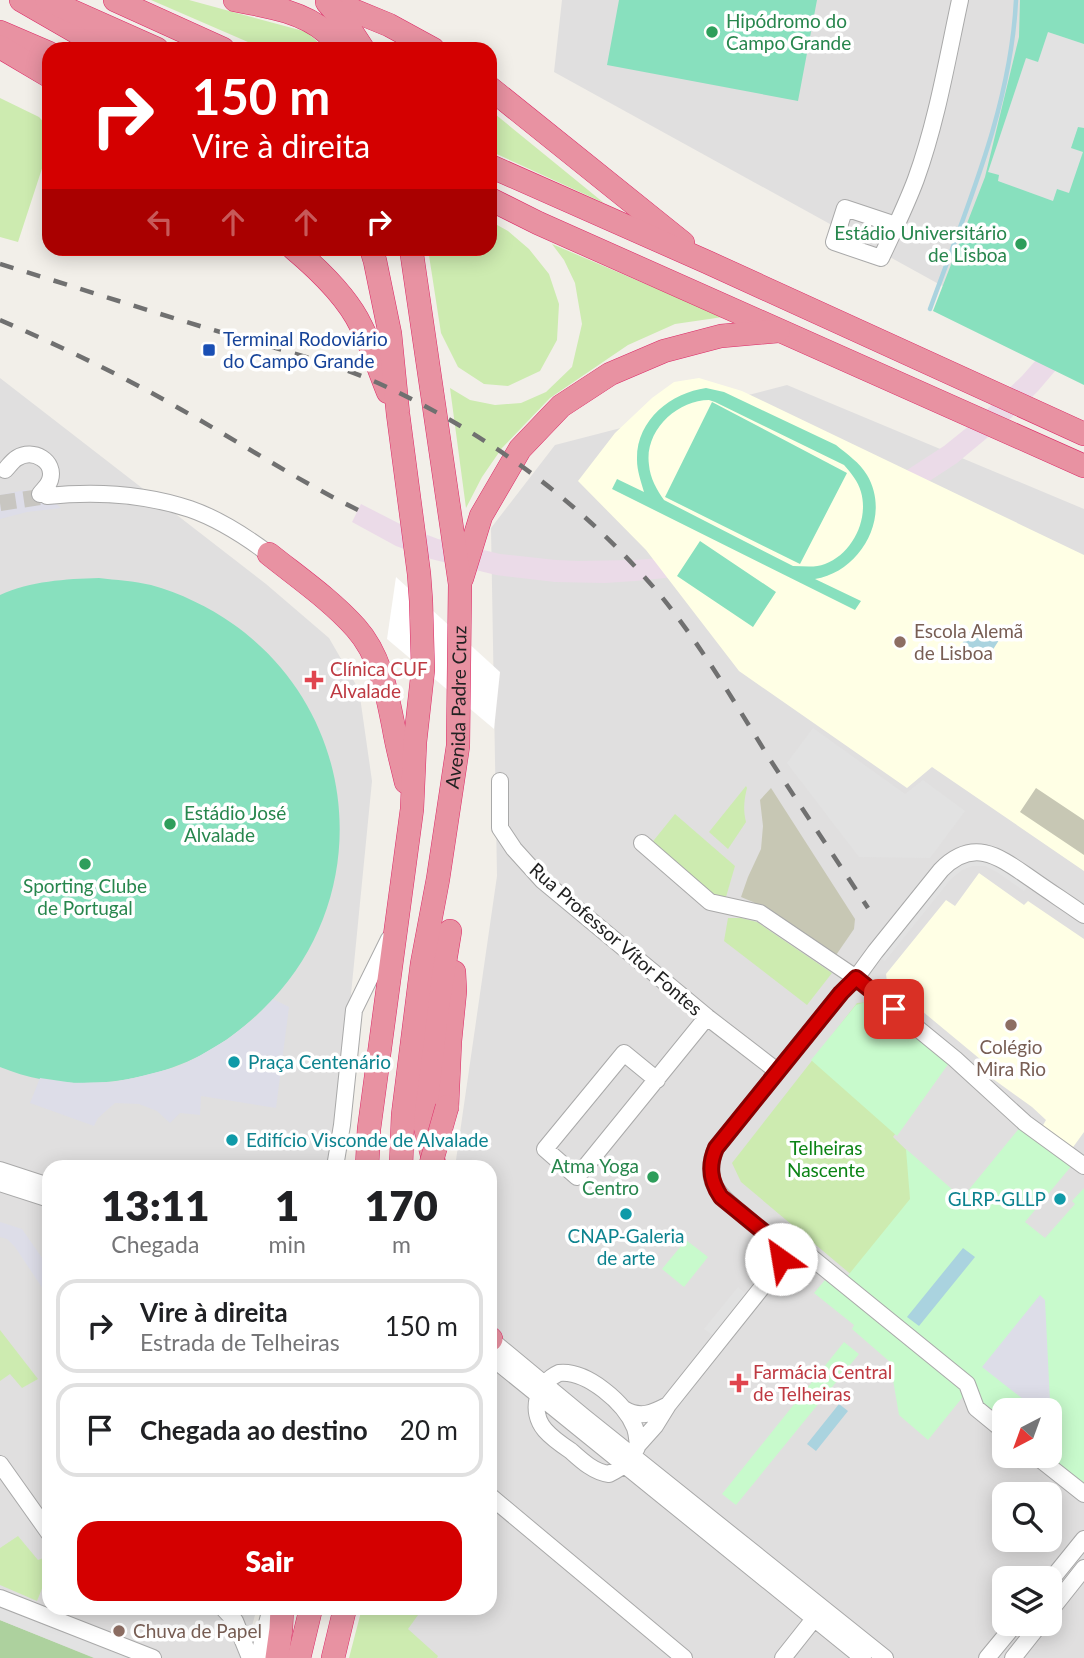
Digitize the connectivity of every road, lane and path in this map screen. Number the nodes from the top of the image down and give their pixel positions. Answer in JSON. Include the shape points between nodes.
{"nodes":[{"id":1,"x":21,"y":0,"type":"edge"},
{"id":2,"x":47,"y":0,"type":"edge"},
{"id":3,"x":115,"y":0,"type":"edge"},
{"id":4,"x":236,"y":0,"type":"edge"},
{"id":5,"x":327,"y":0,"type":"edge"},
{"id":6,"x":960,"y":0,"type":"edge"},
{"id":7,"x":0,"y":32,"type":"edge"},
{"id":8,"x":94,"y":42,"type":"edge"},
{"id":9,"x":142,"y":42,"type":"edge"},
{"id":10,"x":208,"y":42,"type":"edge"},
{"id":11,"x":335,"y":42,"type":"edge"},
{"id":12,"x":358,"y":42,"type":"edge"},
{"id":13,"x":420,"y":42,"type":"edge"},
{"id":14,"x":42,"y":49,"type":"edge"},
{"id":15,"x":6,"y":51,"type":"edge"},
{"id":16,"x":42,"y":72,"type":"edge"},
{"id":17,"x":42,"y":83,"type":"edge"},
{"id":18,"x":497,"y":94,"type":"edge"},
{"id":19,"x":497,"y":169,"type":"edge"},
{"id":20,"x":497,"y":202,"type":"edge"},
{"id":21,"x":497,"y":215,"type":"edge"},
{"id":22,"x":538,"y":223,"type":"junction"},
{"id":23,"x":896,"y":225,"type":"dead end"},
{"id":24,"x":302,"y":256,"type":"edge"},
{"id":25,"x":373,"y":256,"type":"edge"},
{"id":26,"x":412,"y":256,"type":"edge"},
{"id":27,"x":707,"y":262,"type":"junction"},
{"id":28,"x":780,"y":331,"type":"junction"},
{"id":29,"x":398,"y":414,"type":"junction"},
{"id":30,"x":1084,"y":434,"type":"edge"},
{"id":31,"x":1084,"y":466,"type":"edge"},
{"id":32,"x":5,"y":470,"type":"dead end"},
{"id":33,"x":270,"y":554,"type":"joint"},
{"id":34,"x":460,"y":584,"type":"junction"},
{"id":35,"x":500,"y":781,"type":"dead end"},
{"id":36,"x":412,"y":809,"type":"junction"},
{"id":37,"x":642,"y":844,"type":"dead end"},
{"id":38,"x":438,"y":879,"type":"junction"},
{"id":39,"x":1084,"y":915,"type":"edge"},
{"id":40,"x":398,"y":921,"type":"junction"},
{"id":41,"x":450,"y":931,"type":"junction"},
{"id":42,"x":856,"y":978,"type":"junction"},
{"id":43,"x":707,"y":1017,"type":"junction"},
{"id":44,"x":777,"y":1071,"type":"junction"},
{"id":45,"x":657,"y":1080,"type":"junction"},
{"id":46,"x":369,"y":1129,"type":"junction"},
{"id":47,"x":1081,"y":1157,"type":"edge"},
{"id":48,"x":336,"y":1160,"type":"edge"},
{"id":49,"x":363,"y":1160,"type":"edge"},
{"id":50,"x":367,"y":1160,"type":"edge"},
{"id":51,"x":401,"y":1160,"type":"edge"},
{"id":52,"x":432,"y":1160,"type":"edge"},
{"id":53,"x":434,"y":1160,"type":"edge"},
{"id":54,"x":0,"y":1170,"type":"edge"},
{"id":55,"x":0,"y":1183,"type":"edge"},
{"id":56,"x":42,"y":1184,"type":"edge"},
{"id":57,"x":42,"y":1197,"type":"edge"},
{"id":58,"x":796,"y":1245,"type":"dead end"},
{"id":59,"x":497,"y":1349,"type":"edge"},
{"id":60,"x":542,"y":1389,"type":"junction"},
{"id":61,"x":668,"y":1405,"type":"junction"},
{"id":62,"x":624,"y":1409,"type":"junction"},
{"id":63,"x":992,"y":1421,"type":"edge"},
{"id":64,"x":631,"y":1455,"type":"junction"},
{"id":65,"x":0,"y":1464,"type":"edge"},
{"id":66,"x":1052,"y":1468,"type":"edge"},
{"id":67,"x":1084,"y":1494,"type":"edge"},
{"id":68,"x":497,"y":1502,"type":"edge"},
{"id":69,"x":42,"y":1523,"type":"edge"},
{"id":70,"x":1084,"y":1539,"type":"edge"},
{"id":71,"x":1062,"y":1566,"type":"edge"},
{"id":72,"x":1084,"y":1568,"type":"edge"},
{"id":73,"x":1062,"y":1596,"type":"edge"},
{"id":74,"x":0,"y":1598,"type":"edge"},
{"id":75,"x":42,"y":1608,"type":"edge"},
{"id":76,"x":819,"y":1614,"type":"junction"},
{"id":77,"x":59,"y":1615,"type":"edge"},
{"id":78,"x":229,"y":1615,"type":"edge"},
{"id":79,"x":269,"y":1615,"type":"edge"},
{"id":80,"x":282,"y":1615,"type":"edge"},
{"id":81,"x":309,"y":1615,"type":"edge"},
{"id":82,"x":343,"y":1615,"type":"edge"},
{"id":83,"x":1005,"y":1636,"type":"edge"},
{"id":84,"x":1030,"y":1636,"type":"edge"},
{"id":85,"x":153,"y":1658,"type":"edge"},
{"id":86,"x":250,"y":1658,"type":"edge"},
{"id":87,"x":258,"y":1658,"type":"edge"},
{"id":88,"x":277,"y":1658,"type":"edge"},
{"id":89,"x":299,"y":1658,"type":"edge"},
{"id":90,"x":333,"y":1658,"type":"edge"},
{"id":91,"x":684,"y":1658,"type":"edge"},
{"id":92,"x":783,"y":1658,"type":"edge"},
{"id":93,"x":863,"y":1658,"type":"edge"},
{"id":94,"x":885,"y":1658,"type":"edge"},
{"id":95,"x":988,"y":1658,"type":"edge"},
{"id":96,"x":1013,"y":1658,"type":"edge"}],
"edges":[{"from":1,"to":8,"type":"highway"},
{"from":2,"to":9,"type":"highway"},
{"from":3,"to":10,"type":"highway"},
{"from":4,"to":11,"type":"highway","via":[[306,19]]},
{"from":5,"to":12,"type":"highway"},
{"from":5,"to":13,"type":"highway"},
{"from":6,"to":23,"type":"street","via":[[938,106],[916,179]]},
{"from":7,"to":14,"type":"highway"},
{"from":15,"to":16,"type":"highway"},
{"from":15,"to":17,"type":"highway"},
{"from":18,"to":27,"type":"highway"},
{"from":19,"to":27,"type":"highway"},
{"from":20,"to":22,"type":"highway"},
{"from":21,"to":22,"type":"highway"},
{"from":22,"to":28,"type":"highway"},
{"from":24,"to":29,"type":"highway","via":[[325,277],[360,324]]},
{"from":25,"to":29,"type":"highway","name":"Avenida Padre Cruz","via":[[390,334]]},
{"from":26,"to":34,"type":"highway","name":"Avenida Padre Cruz"},
{"from":27,"to":30,"type":"highway"},
{"from":28,"to":31,"type":"highway"},
{"from":28,"to":34,"type":"highway","via":[[721,336],[664,351],[610,374],[561,406],[520,449],[481,516]]},
{"from":29,"to":36,"type":"highway","name":"Avenida Padre Cruz","via":[[421,601],[423,670]]},
{"from":32,"to":33,"type":"street","via":[[24,454],[36,455],[48,463],[51,477],[43,495],[114,495],[191,509]]},
{"from":33,"to":36,"type":"highway","via":[[334,606],[370,648],[382,673]]},
{"from":34,"to":38,"type":"highway","name":"Avenida Padre Cruz","via":[[458,746]]},
{"from":35,"to":43,"type":"street","name":"Rua Professor Vítor Fontes","via":[[500,828],[514,849],[542,880]]},
{"from":36,"to":40,"type":"highway","name":"Avenida Padre Cruz"},
{"from":37,"to":42,"type":"street","via":[[710,902],[760,913]]},
{"from":38,"to":41,"type":"highway"},
{"from":38,"to":51,"type":"highway","name":"Avenida Padre Cruz","via":[[422,964]]},
{"from":39,"to":42,"type":"street","via":[[1004,860],[988,853],[963,854],[948,863]]},
{"from":40,"to":46,"type":"highway","name":"Avenida Padre Cruz"},
{"from":40,"to":48,"type":"street","via":[[354,1010]]},
{"from":41,"to":52,"type":"highway","bridge":true,"via":[[455,991],[447,1107]]},
{"from":41,"to":53,"type":"highway","via":[[424,1122]]},
{"from":42,"to":44,"type":"street"},
{"from":42,"to":47,"type":"street","via":[[1025,1123],[1049,1142]]},
{"from":43,"to":44,"type":"street","name":"Rua Professor Vítor Fontes"},
{"from":43,"to":45,"type":"street"},
{"from":44,"to":61,"type":"street","via":[[716,1148],[711,1165],[721,1197],[775,1241],[781,1259]]},
{"from":45,"to":45,"type":"street","via":[[577,1177],[545,1149],[624,1053]]},
{"from":46,"to":49,"type":"street","name":"Avenida Padre Cruz"},
{"from":46,"to":50,"type":"highway","name":"Avenida Padre Cruz"},
{"from":54,"to":56,"type":"street"},
{"from":55,"to":57,"type":"street"},
{"from":58,"to":63,"type":"street","via":[[967,1384],[976,1408]]},
{"from":59,"to":60,"type":"street"},
{"from":60,"to":62,"type":"street","via":[[554,1375],[576,1374]]},
{"from":60,"to":64,"type":"street"},
{"from":60,"to":64,"type":"street","via":[[539,1421],[594,1469],[609,1474]]},
{"from":61,"to":62,"type":"street","via":[[646,1415]]},
{"from":61,"to":64,"type":"street"},
{"from":62,"to":64,"type":"street","via":[[634,1426]]},
{"from":64,"to":76,"type":"street"},
{"from":65,"to":69,"type":"street"},
{"from":66,"to":67,"type":"street"},
{"from":68,"to":91,"type":"street"},
{"from":70,"to":71,"type":"street"},
{"from":72,"to":73,"type":"street"},
{"from":74,"to":75,"type":"street"},
{"from":76,"to":92,"type":"street"},
{"from":76,"to":93,"type":"street"},
{"from":76,"to":94,"type":"street"},
{"from":77,"to":85,"type":"street"},
{"from":78,"to":86,"type":"street"},
{"from":79,"to":87,"type":"street"},
{"from":80,"to":88,"type":"highway"},
{"from":81,"to":89,"type":"highway"},
{"from":82,"to":90,"type":"highway"},
{"from":83,"to":95,"type":"street"},
{"from":84,"to":96,"type":"street"}]}
